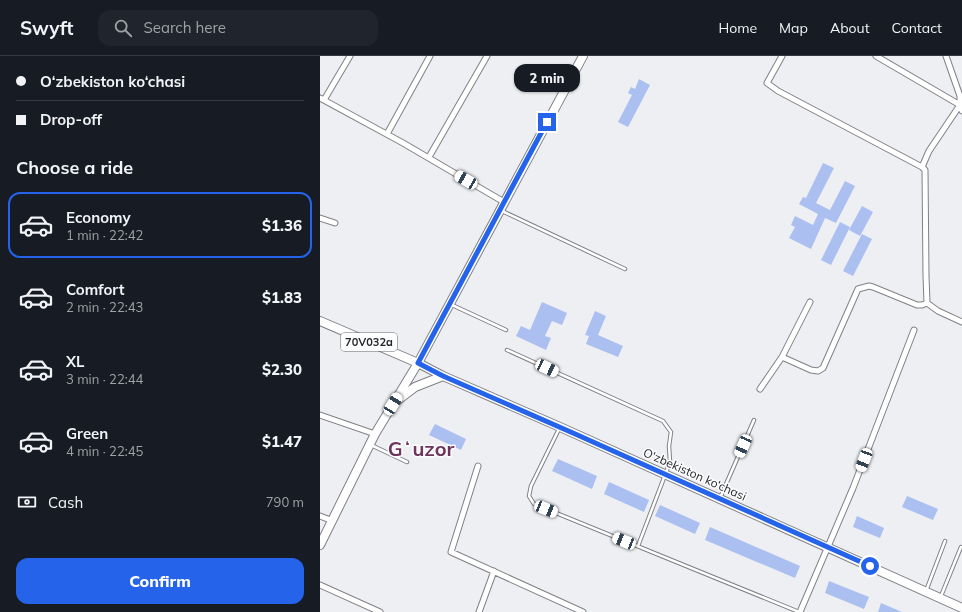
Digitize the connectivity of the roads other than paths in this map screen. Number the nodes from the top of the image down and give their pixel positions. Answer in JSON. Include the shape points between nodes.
{"nodes":[{"id":1,"x":350,"y":56,"type":"edge"},
{"id":2,"x":430,"y":56,"type":"edge"},
{"id":3,"x":487,"y":56,"type":"edge"},
{"id":4,"x":583,"y":56,"type":"edge"},
{"id":5,"x":782,"y":56,"type":"edge"},
{"id":6,"x":876,"y":56,"type":"edge"},
{"id":7,"x":946,"y":56,"type":"edge"},
{"id":8,"x":322,"y":99,"type":"edge"},
{"id":9,"x":961,"y":108,"type":"edge"},
{"id":10,"x":387,"y":134,"type":"junction"},
{"id":11,"x":428,"y":157,"type":"junction"},
{"id":12,"x":922,"y":167,"type":"junction"},
{"id":13,"x":504,"y":202,"type":"junction"},
{"id":14,"x":500,"y":210,"type":"junction"},
{"id":15,"x":320,"y":218,"type":"edge"},
{"id":16,"x":335,"y":223,"type":"dead end"},
{"id":17,"x":625,"y":269,"type":"dead end"},
{"id":18,"x":810,"y":302,"type":"dead end"},
{"id":19,"x":927,"y":303,"type":"junction"},
{"id":20,"x":450,"y":304,"type":"junction"},
{"id":21,"x":320,"y":321,"type":"edge"},
{"id":22,"x":962,"y":322,"type":"edge"},
{"id":23,"x":506,"y":330,"type":"dead end"},
{"id":24,"x":914,"y":330,"type":"dead end"},
{"id":25,"x":506,"y":350,"type":"dead end"},
{"id":26,"x":782,"y":357,"type":"junction"},
{"id":27,"x":418,"y":363,"type":"junction"},
{"id":28,"x":443,"y":376,"type":"junction"},
{"id":29,"x":760,"y":389,"type":"dead end"},
{"id":30,"x":393,"y":404,"type":"junction"},
{"id":31,"x":320,"y":415,"type":"edge"},
{"id":32,"x":754,"y":420,"type":"dead end"},
{"id":33,"x":560,"y":427,"type":"junction"},
{"id":34,"x":375,"y":434,"type":"junction"},
{"id":35,"x":370,"y":445,"type":"junction"},
{"id":36,"x":407,"y":462,"type":"dead end"},
{"id":37,"x":478,"y":466,"type":"dead end"},
{"id":38,"x":666,"y":474,"type":"junction"},
{"id":39,"x":720,"y":499,"type":"junction"},
{"id":40,"x":320,"y":516,"type":"edge"},
{"id":41,"x":333,"y":521,"type":"junction"},
{"id":42,"x":945,"y":541,"type":"dead end"},
{"id":43,"x":320,"y":545,"type":"edge"},
{"id":44,"x":638,"y":546,"type":"junction"},
{"id":45,"x":827,"y":547,"type":"junction"},
{"id":46,"x":961,"y":547,"type":"edge"},
{"id":47,"x":494,"y":571,"type":"junction"},
{"id":48,"x":320,"y":585,"type":"edge"},
{"id":49,"x":926,"y":592,"type":"junction"},
{"id":50,"x":940,"y":598,"type":"junction"},
{"id":51,"x":962,"y":608,"type":"edge"},
{"id":52,"x":571,"y":610,"type":"edge"},
{"id":53,"x":380,"y":612,"type":"edge"},
{"id":54,"x":479,"y":612,"type":"edge"},
{"id":55,"x":583,"y":612,"type":"edge"},
{"id":56,"x":800,"y":612,"type":"edge"}],
"edges":[{"from":1,"to":8,"type":"street"},
{"from":2,"to":10,"type":"street"},
{"from":3,"to":11,"type":"street"},
{"from":4,"to":13,"type":"main road"},
{"from":5,"to":12,"type":"street","via":[[767,83]]},
{"from":6,"to":9,"type":"street"},
{"from":7,"to":9,"type":"street","via":[[960,96]]},
{"from":8,"to":10,"type":"street"},
{"from":9,"to":12,"type":"street","via":[[929,151]]},
{"from":10,"to":11,"type":"street"},
{"from":11,"to":13,"type":"street"},
{"from":12,"to":19,"type":"street","via":[[925,170]]},
{"from":13,"to":14,"type":"main road"},
{"from":14,"to":17,"type":"lane"},
{"from":14,"to":20,"type":"main road"},
{"from":15,"to":16,"type":"street"},
{"from":18,"to":26,"type":"street"},
{"from":19,"to":22,"type":"street"},
{"from":19,"to":26,"type":"street","via":[[917,305],[869,286],[858,289],[823,368],[818,371],[811,370]]},
{"from":20,"to":23,"type":"lane"},
{"from":20,"to":27,"type":"main road"},
{"from":21,"to":27,"type":"main road","number":"70V032a"},
{"from":24,"to":45,"type":"street","via":[[853,488]]},
{"from":25,"to":38,"type":"lane","via":[[663,421],[671,432],[670,462]]},
{"from":26,"to":29,"type":"street"},
{"from":27,"to":28,"type":"main road","name":"O‘zbekiston ko‘chasi","number":"70V032a"},
{"from":27,"to":30,"type":"main road"},
{"from":28,"to":30,"type":"main road","via":[[415,387]]},
{"from":28,"to":33,"type":"main road","name":"O‘zbekiston ko‘chasi","number":"70V032a"},
{"from":30,"to":34,"type":"main road"},
{"from":31,"to":34,"type":"street"},
{"from":32,"to":39,"type":"lane"},
{"from":33,"to":38,"type":"main road","name":"O‘zbekiston ko‘chasi","number":"70V032a"},
{"from":33,"to":44,"type":"lane","via":[[531,486],[531,501]]},
{"from":34,"to":35,"type":"main road"},
{"from":35,"to":36,"type":"lane"},
{"from":35,"to":41,"type":"main road"},
{"from":37,"to":47,"type":"street","via":[[451,552]]},
{"from":38,"to":39,"type":"main road","name":"O‘zbekiston ko‘chasi","number":"70V032a"},
{"from":38,"to":44,"type":"lane"},
{"from":39,"to":45,"type":"main road","name":"O‘zbekiston ko‘chasi","number":"70V032a"},
{"from":40,"to":41,"type":"street"},
{"from":41,"to":43,"type":"main road"},
{"from":42,"to":49,"type":"lane"},
{"from":44,"to":56,"type":"lane"},
{"from":45,"to":49,"type":"main road","name":"O‘zbekiston ko‘chasi","number":"70V032a"},
{"from":45,"to":56,"type":"street"},
{"from":46,"to":50,"type":"lane"},
{"from":47,"to":52,"type":"street"},
{"from":47,"to":54,"type":"street"},
{"from":48,"to":53,"type":"street"},
{"from":49,"to":50,"type":"main road","name":"O‘zbekiston ko‘chasi","number":"70V032a"},
{"from":50,"to":51,"type":"main road","name":"O‘zbekiston ko‘chasi","number":"70V032a"},
{"from":52,"to":55,"type":"street"}]}
